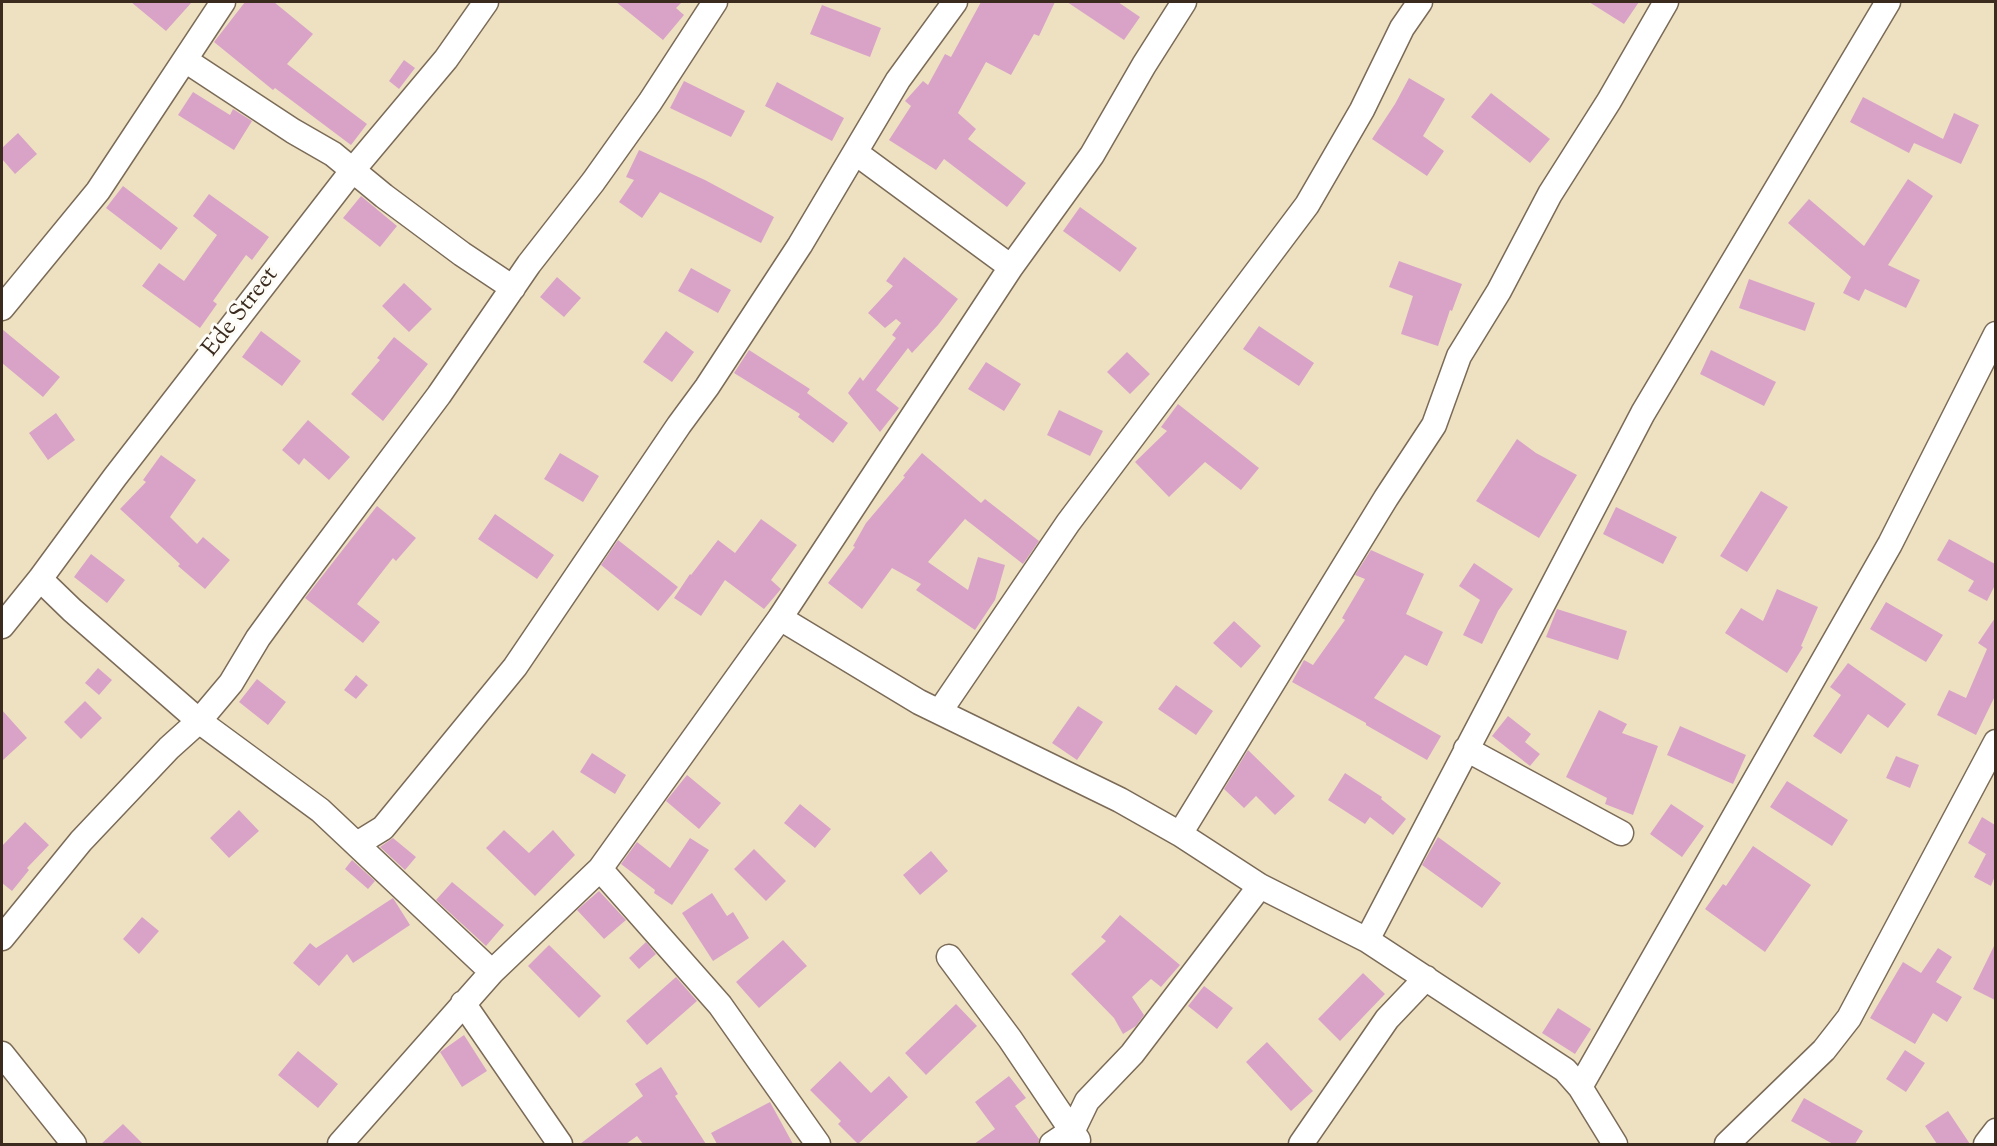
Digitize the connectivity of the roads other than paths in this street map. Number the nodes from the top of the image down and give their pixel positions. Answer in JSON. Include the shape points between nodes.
{"nodes":[{"id":1,"x":223,"y":2,"type":"edge"},
{"id":2,"x":486,"y":2,"type":"edge"},
{"id":3,"x":715,"y":2,"type":"edge"},
{"id":4,"x":955,"y":2,"type":"edge"},
{"id":5,"x":1184,"y":2,"type":"edge"},
{"id":6,"x":1420,"y":2,"type":"edge"},
{"id":7,"x":1666,"y":2,"type":"edge"},
{"id":8,"x":1888,"y":2,"type":"edge"},
{"id":9,"x":185,"y":60,"type":"junction"},
{"id":10,"x":856,"y":153,"type":"junction"},
{"id":11,"x":352,"y":171,"type":"junction"},
{"id":12,"x":1011,"y":267,"type":"junction"},
{"id":13,"x":513,"y":288,"type":"junction"},
{"id":14,"x":2,"y":308,"type":"edge"},
{"id":15,"x":1995,"y":334,"type":"edge"},
{"id":16,"x":40,"y":579,"type":"junction"},
{"id":17,"x":780,"y":618,"type":"junction"},
{"id":18,"x":2,"y":626,"type":"edge"},
{"id":19,"x":940,"y":711,"type":"junction"},
{"id":20,"x":199,"y":721,"type":"junction"},
{"id":21,"x":1995,"y":742,"type":"edge"},
{"id":22,"x":1466,"y":748,"type":"junction"},
{"id":23,"x":1621,"y":833,"type":"dead end"},
{"id":24,"x":1180,"y":834,"type":"junction"},
{"id":25,"x":357,"y":844,"type":"junction"},
{"id":26,"x":600,"y":869,"type":"junction"},
{"id":27,"x":1260,"y":886,"type":"junction"},
{"id":28,"x":2,"y":939,"type":"edge"},
{"id":29,"x":1367,"y":940,"type":"junction"},
{"id":30,"x":949,"y":957,"type":"dead end"},
{"id":31,"x":492,"y":972,"type":"junction"},
{"id":32,"x":1426,"y":978,"type":"junction"},
{"id":33,"x":463,"y":1004,"type":"junction"},
{"id":34,"x":2,"y":1054,"type":"edge"},
{"id":35,"x":1580,"y":1087,"type":"junction"},
{"id":36,"x":1995,"y":1131,"type":"edge"},
{"id":37,"x":1077,"y":1137,"type":"edge"},
{"id":38,"x":74,"y":1144,"type":"edge"},
{"id":39,"x":340,"y":1144,"type":"edge"},
{"id":40,"x":560,"y":1144,"type":"edge"},
{"id":41,"x":818,"y":1144,"type":"edge"},
{"id":42,"x":1052,"y":1144,"type":"edge"},
{"id":43,"x":1301,"y":1144,"type":"edge"},
{"id":44,"x":1616,"y":1144,"type":"edge"},
{"id":45,"x":1727,"y":1144,"type":"edge"},
{"id":46,"x":1986,"y":1144,"type":"edge"}],
"edges":[{"from":1,"to":9,"type":"street"},
{"from":2,"to":11,"type":"street","name":"Ede Street","via":[[446,59]]},
{"from":3,"to":13,"type":"street","via":[[650,102]]},
{"from":4,"to":10,"type":"street","via":[[898,80]]},
{"from":5,"to":12,"type":"street","via":[[1092,155]]},
{"from":6,"to":19,"type":"street","via":[[1402,28],[1362,110],[1307,205],[1068,523]]},
{"from":7,"to":24,"type":"street","via":[[1550,194],[1499,291],[1459,356],[1434,425]]},
{"from":8,"to":22,"type":"street","via":[[1642,413]]},
{"from":9,"to":11,"type":"street","via":[[333,154]]},
{"from":9,"to":14,"type":"street","via":[[98,191]]},
{"from":10,"to":12,"type":"street"},
{"from":10,"to":25,"type":"street","via":[[707,387],[515,667],[384,828]]},
{"from":11,"to":13,"type":"street"},
{"from":11,"to":16,"type":"street","name":"Ede Street"},
{"from":12,"to":17,"type":"street"},
{"from":13,"to":20,"type":"street","via":[[439,395],[258,638],[231,683]]},
{"from":15,"to":35,"type":"street","via":[[1890,544]]},
{"from":16,"to":18,"type":"street","name":"Ede Street"},
{"from":16,"to":20,"type":"street"},
{"from":17,"to":19,"type":"street"},
{"from":17,"to":26,"type":"street"},
{"from":19,"to":24,"type":"street"},
{"from":20,"to":25,"type":"street","via":[[320,810]]},
{"from":20,"to":28,"type":"street","via":[[81,841]]},
{"from":21,"to":45,"type":"street","via":[[1849,1018],[1824,1050]]},
{"from":22,"to":23,"type":"street"},
{"from":22,"to":29,"type":"street"},
{"from":24,"to":27,"type":"street"},
{"from":25,"to":31,"type":"street"},
{"from":26,"to":31,"type":"street"},
{"from":26,"to":41,"type":"street","via":[[720,1005]]},
{"from":27,"to":29,"type":"street"},
{"from":27,"to":37,"type":"street","via":[[1132,1054],[1087,1101]]},
{"from":29,"to":32,"type":"street"},
{"from":30,"to":37,"type":"street"},
{"from":31,"to":33,"type":"street"},
{"from":32,"to":35,"type":"street","via":[[1565,1070]]},
{"from":32,"to":43,"type":"street","via":[[1387,1019]]},
{"from":33,"to":39,"type":"street"},
{"from":33,"to":40,"type":"street"},
{"from":34,"to":38,"type":"street"},
{"from":35,"to":44,"type":"street"},
{"from":36,"to":46,"type":"street"},
{"from":37,"to":42,"type":"street"}]}
